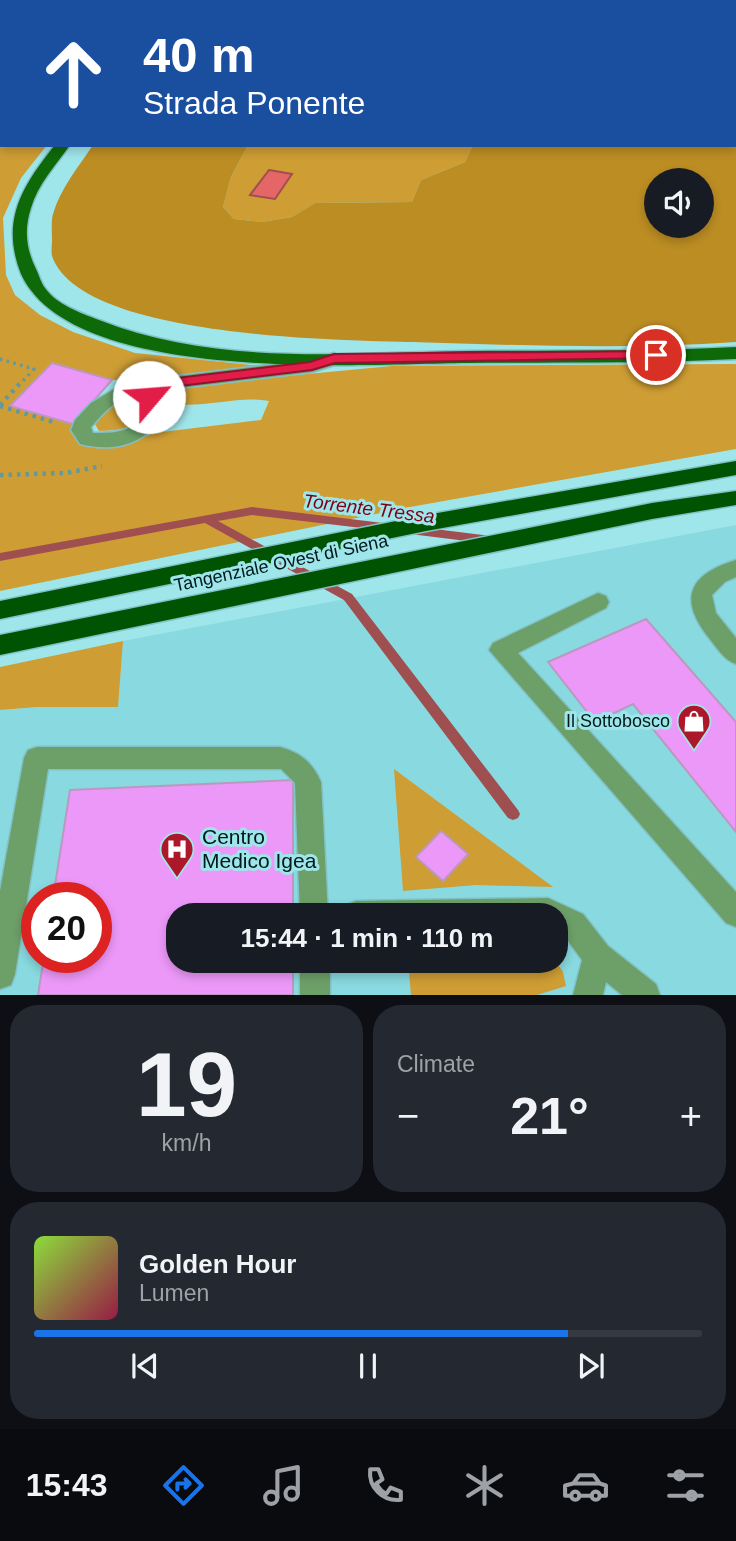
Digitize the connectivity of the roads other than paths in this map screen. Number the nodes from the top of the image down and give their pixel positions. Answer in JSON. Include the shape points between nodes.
{"nodes":[{"id":1,"x":61,"y":147,"type":"edge"},
{"id":2,"x":736,"y":353,"type":"edge"},
{"id":3,"x":334,"y":359,"type":"junction"},
{"id":4,"x":152,"y":393,"type":"junction"},
{"id":5,"x":736,"y":468,"type":"edge"},
{"id":6,"x":736,"y":498,"type":"edge"},
{"id":7,"x":736,"y":568,"type":"edge"},
{"id":8,"x":598,"y":602,"type":"dead end"},
{"id":9,"x":0,"y":610,"type":"edge"},
{"id":10,"x":0,"y":645,"type":"edge"},
{"id":11,"x":736,"y":654,"type":"edge"},
{"id":12,"x":313,"y":903,"type":"edge"},
{"id":13,"x":736,"y":913,"type":"edge"},
{"id":14,"x":568,"y":922,"type":"edge"},
{"id":15,"x":598,"y":956,"type":"junction"},
{"id":16,"x":314,"y":973,"type":"edge"},
{"id":17,"x":0,"y":974,"type":"edge"},
{"id":18,"x":315,"y":995,"type":"edge"},
{"id":19,"x":588,"y":995,"type":"edge"},
{"id":20,"x":645,"y":995,"type":"edge"}],
"edges":[{"from":1,"to":3,"type":"main road","via":[[34,181],[16,232],[24,267],[42,295],[60,309],[149,344],[237,356]]},
{"from":2,"to":3,"type":"main road"},
{"from":3,"to":4,"type":"lane","via":[[312,366],[169,383]]},
{"from":4,"to":4,"type":"lane","via":[[149,397],[155,413],[136,435],[120,440],[87,439],[81,430],[108,396],[129,391]]},
{"from":5,"to":9,"type":"highway","name":"Tangenziale Ovest di Siena","via":[[426,523]]},
{"from":6,"to":10,"type":"highway","name":"Tangenziale Ovest di Siena","via":[[652,511]]},
{"from":7,"to":11,"type":"lane","via":[[709,579],[702,589],[701,605]]},
{"from":8,"to":13,"type":"lane","via":[[501,650]]},
{"from":12,"to":17,"type":"lane","via":[[308,782],[302,769],[290,761],[37,758]]},
{"from":14,"to":15,"type":"lane"},
{"from":15,"to":19,"type":"lane"},
{"from":15,"to":20,"type":"lane"},
{"from":16,"to":18,"type":"lane"}]}
